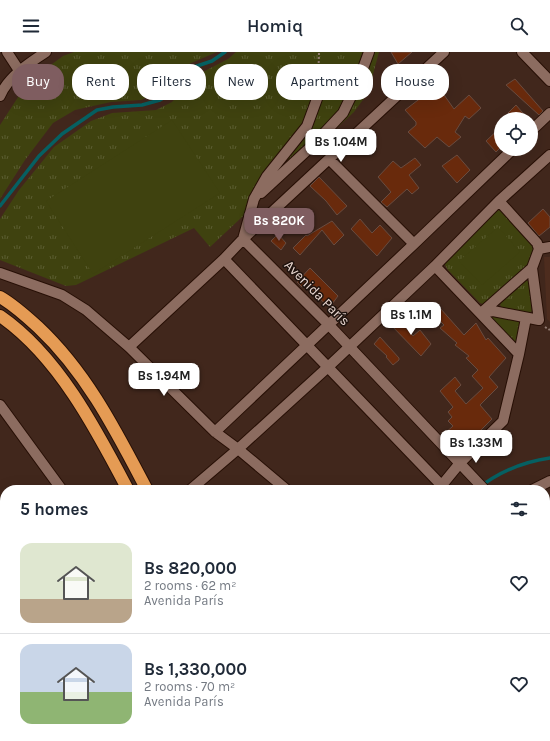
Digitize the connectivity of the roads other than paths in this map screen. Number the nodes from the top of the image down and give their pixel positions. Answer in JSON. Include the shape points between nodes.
{"nodes":[{"id":1,"x":7,"y":52,"type":"edge"},
{"id":2,"x":46,"y":52,"type":"edge"},
{"id":3,"x":369,"y":52,"type":"edge"},
{"id":4,"x":444,"y":52,"type":"edge"},
{"id":5,"x":522,"y":52,"type":"edge"},
{"id":6,"x":15,"y":64,"type":"edge"},
{"id":7,"x":27,"y":64,"type":"edge"},
{"id":8,"x":12,"y":80,"type":"edge"},
{"id":9,"x":550,"y":81,"type":"edge"},
{"id":10,"x":0,"y":96,"type":"edge"},
{"id":11,"x":317,"y":100,"type":"edge"},
{"id":12,"x":550,"y":113,"type":"edge"},
{"id":13,"x":538,"y":124,"type":"edge"},
{"id":14,"x":550,"y":155,"type":"edge"},
{"id":15,"x":505,"y":156,"type":"edge"},
{"id":16,"x":329,"y":159,"type":"junction"},
{"id":17,"x":254,"y":200,"type":"junction"},
{"id":18,"x":499,"y":202,"type":"junction"},
{"id":19,"x":243,"y":239,"type":"junction"},
{"id":20,"x":414,"y":244,"type":"junction"},
{"id":21,"x":550,"y":247,"type":"edge"},
{"id":22,"x":539,"y":249,"type":"junction"},
{"id":23,"x":224,"y":259,"type":"junction"},
{"id":24,"x":435,"y":266,"type":"junction"},
{"id":25,"x":532,"y":268,"type":"junction"},
{"id":26,"x":0,"y":273,"type":"edge"},
{"id":27,"x":0,"y":297,"type":"edge"},
{"id":28,"x":481,"y":313,"type":"junction"},
{"id":29,"x":0,"y":316,"type":"edge"},
{"id":30,"x":526,"y":318,"type":"junction"},
{"id":31,"x":329,"y":325,"type":"junction"},
{"id":32,"x":308,"y":345,"type":"junction"},
{"id":33,"x":348,"y":346,"type":"junction"},
{"id":34,"x":129,"y":347,"type":"junction"},
{"id":35,"x":519,"y":354,"type":"junction"},
{"id":36,"x":328,"y":367,"type":"junction"},
{"id":37,"x":0,"y":405,"type":"edge"},
{"id":38,"x":215,"y":432,"type":"junction"},
{"id":39,"x":238,"y":449,"type":"junction"},
{"id":40,"x":460,"y":463,"type":"junction"},
{"id":41,"x":58,"y":485,"type":"edge"},
{"id":42,"x":125,"y":485,"type":"edge"},
{"id":43,"x":144,"y":485,"type":"edge"},
{"id":44,"x":196,"y":485,"type":"edge"},
{"id":45,"x":281,"y":485,"type":"edge"},
{"id":46,"x":438,"y":485,"type":"edge"},
{"id":47,"x":443,"y":485,"type":"edge"},
{"id":48,"x":480,"y":485,"type":"edge"}],
"edges":[{"from":1,"to":6,"type":"street"},
{"from":2,"to":7,"type":"street"},
{"from":3,"to":17,"type":"street","via":[[358,82],[342,113],[314,144]]},
{"from":4,"to":16,"type":"street"},
{"from":5,"to":9,"type":"street"},
{"from":8,"to":10,"type":"street"},
{"from":11,"to":17,"type":"street","via":[[307,126],[267,176]]},
{"from":12,"to":13,"type":"street"},
{"from":14,"to":18,"type":"street"},
{"from":15,"to":20,"type":"street"},
{"from":16,"to":19,"type":"street"},
{"from":16,"to":20,"type":"street"},
{"from":17,"to":19,"type":"street"},
{"from":18,"to":22,"type":"street","via":[[537,243]]},
{"from":18,"to":24,"type":"street"},
{"from":19,"to":23,"type":"street"},
{"from":19,"to":31,"type":"street","name":"Avenida París"},
{"from":20,"to":31,"type":"street"},
{"from":21,"to":22,"type":"street"},
{"from":22,"to":25,"type":"street"},
{"from":23,"to":32,"type":"street"},
{"from":23,"to":34,"type":"street"},
{"from":24,"to":28,"type":"street"},
{"from":24,"to":33,"type":"street"},
{"from":25,"to":28,"type":"street"},
{"from":25,"to":30,"type":"street","via":[[539,320]]},
{"from":26,"to":34,"type":"street","via":[[62,295],[86,310]]},
{"from":27,"to":43,"type":"highway","via":[[23,313],[55,343],[88,384]]},
{"from":28,"to":30,"type":"street","via":[[493,311]]},
{"from":28,"to":35,"type":"street"},
{"from":29,"to":42,"type":"highway","via":[[41,353],[71,391],[103,442]]},
{"from":30,"to":35,"type":"street"},
{"from":31,"to":32,"type":"street"},
{"from":31,"to":33,"type":"street","name":"Avenida París"},
{"from":32,"to":36,"type":"street"},
{"from":32,"to":38,"type":"street"},
{"from":33,"to":36,"type":"street"},
{"from":33,"to":40,"type":"street","name":"Avenida París"},
{"from":34,"to":38,"type":"street"},
{"from":35,"to":40,"type":"street","via":[[503,422]]},
{"from":36,"to":39,"type":"street"},
{"from":36,"to":46,"type":"street"},
{"from":37,"to":41,"type":"street"},
{"from":38,"to":39,"type":"street"},
{"from":39,"to":44,"type":"street"},
{"from":39,"to":45,"type":"street"},
{"from":40,"to":47,"type":"street"},
{"from":40,"to":48,"type":"street","name":"Avenida París"}]}
